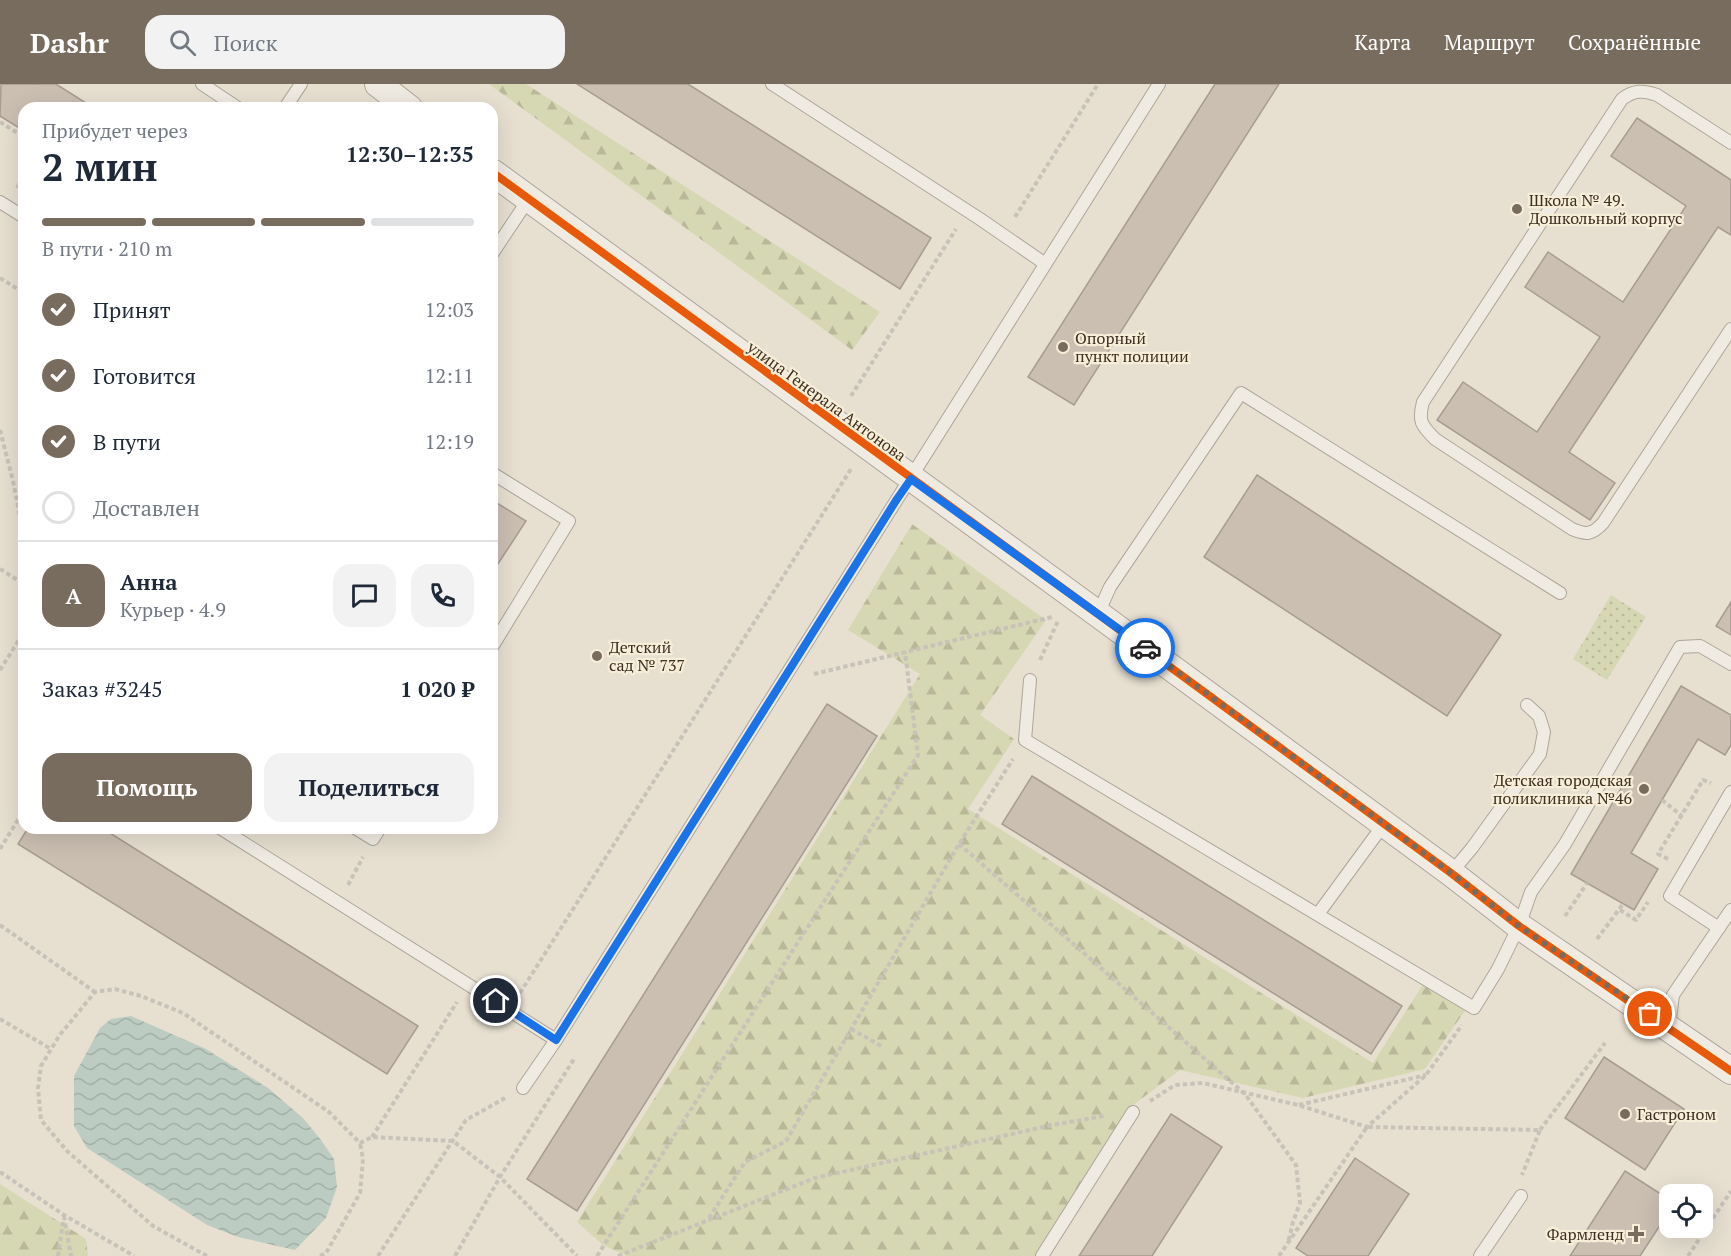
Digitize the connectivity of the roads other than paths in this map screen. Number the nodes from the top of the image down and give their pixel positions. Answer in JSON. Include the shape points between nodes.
{"nodes":[{"id":1,"x":202,"y":84,"type":"edge"},
{"id":2,"x":301,"y":84,"type":"edge"},
{"id":3,"x":378,"y":84,"type":"edge"},
{"id":4,"x":772,"y":84,"type":"edge"},
{"id":5,"x":1159,"y":84,"type":"edge"},
{"id":6,"x":229,"y":102,"type":"edge"},
{"id":7,"x":289,"y":102,"type":"edge"},
{"id":8,"x":401,"y":102,"type":"edge"},
{"id":9,"x":1731,"y":143,"type":"edge"},
{"id":10,"x":498,"y":177,"type":"edge"},
{"id":11,"x":528,"y":200,"type":"junction"},
{"id":12,"x":0,"y":202,"type":"edge"},
{"id":13,"x":18,"y":213,"type":"edge"},
{"id":14,"x":498,"y":245,"type":"edge"},
{"id":15,"x":1044,"y":263,"type":"junction"},
{"id":16,"x":1731,"y":329,"type":"edge"},
{"id":17,"x":498,"y":477,"type":"edge"},
{"id":18,"x":911,"y":479,"type":"junction"},
{"id":19,"x":1560,"y":593,"type":"dead end"},
{"id":20,"x":1098,"y":614,"type":"junction"},
{"id":21,"x":498,"y":637,"type":"edge"},
{"id":22,"x":1731,"y":664,"type":"edge"},
{"id":23,"x":1030,"y":680,"type":"road end"},
{"id":24,"x":1527,"y":705,"type":"dead end"},
{"id":25,"x":1731,"y":792,"type":"edge"},
{"id":26,"x":1384,"y":824,"type":"junction"},
{"id":27,"x":230,"y":834,"type":"edge"},
{"id":28,"x":365,"y":834,"type":"edge"},
{"id":29,"x":376,"y":834,"type":"edge"},
{"id":30,"x":1451,"y":873,"type":"junction"},
{"id":31,"x":1731,"y":910,"type":"edge"},
{"id":32,"x":1318,"y":914,"type":"junction"},
{"id":33,"x":1519,"y":926,"type":"junction"},
{"id":34,"x":1719,"y":928,"type":"junction"},
{"id":35,"x":1669,"y":1027,"type":"junction"},
{"id":36,"x":556,"y":1040,"type":"junction"},
{"id":37,"x":1731,"y":1071,"type":"edge"},
{"id":38,"x":524,"y":1088,"type":"road end"},
{"id":39,"x":1133,"y":1112,"type":"road end"},
{"id":40,"x":1521,"y":1196,"type":"dead end"},
{"id":41,"x":1042,"y":1256,"type":"edge"},
{"id":42,"x":1480,"y":1256,"type":"edge"}],
"edges":[{"from":1,"to":6,"type":"lane"},
{"from":2,"to":7,"type":"lane"},
{"from":3,"to":8,"type":"street"},
{"from":4,"to":15,"type":"lane"},
{"from":5,"to":15,"type":"lane"},
{"from":9,"to":16,"type":"lane","via":[[1645,90],[1622,99],[1423,402],[1419,416],[1435,439],[1572,529],[1585,534],[1595,532]]},
{"from":10,"to":11,"type":"street","name":"улица Генерала Антонова"},
{"from":11,"to":14,"type":"lane"},
{"from":11,"to":18,"type":"street","name":"улица Генерала Антонова"},
{"from":12,"to":13,"type":"lane"},
{"from":15,"to":18,"type":"lane"},
{"from":17,"to":21,"type":"lane","via":[[569,521]]},
{"from":18,"to":20,"type":"street","name":"улица Генерала Антонова"},
{"from":18,"to":36,"type":"lane"},
{"from":19,"to":20,"type":"lane","via":[[1241,393],[1110,587]]},
{"from":20,"to":26,"type":"street","name":"улица Генерала Антонова"},
{"from":22,"to":33,"type":"lane","via":[[1700,646],[1680,647],[1565,844],[1531,891]]},
{"from":23,"to":32,"type":"lane","via":[[1025,740]]},
{"from":24,"to":30,"type":"lane","via":[[1539,716],[1544,732],[1540,754]]},
{"from":25,"to":34,"type":"lane","via":[[1670,896]]},
{"from":26,"to":30,"type":"street","name":"улица Генерала Антонова"},
{"from":26,"to":32,"type":"lane"},
{"from":27,"to":36,"type":"lane"},
{"from":28,"to":29,"type":"lane","via":[[373,839]]},
{"from":30,"to":33,"type":"street","name":"улица Генерала Антонова"},
{"from":31,"to":34,"type":"lane"},
{"from":32,"to":33,"type":"lane","via":[[1474,1008]]},
{"from":33,"to":35,"type":"street","name":"улица Генерала Антонова"},
{"from":34,"to":35,"type":"lane","via":[[1673,995]]},
{"from":35,"to":37,"type":"street","name":"улица Генерала Антонова"},
{"from":36,"to":38,"type":"lane"},
{"from":39,"to":41,"type":"lane"},
{"from":40,"to":42,"type":"lane"}]}
